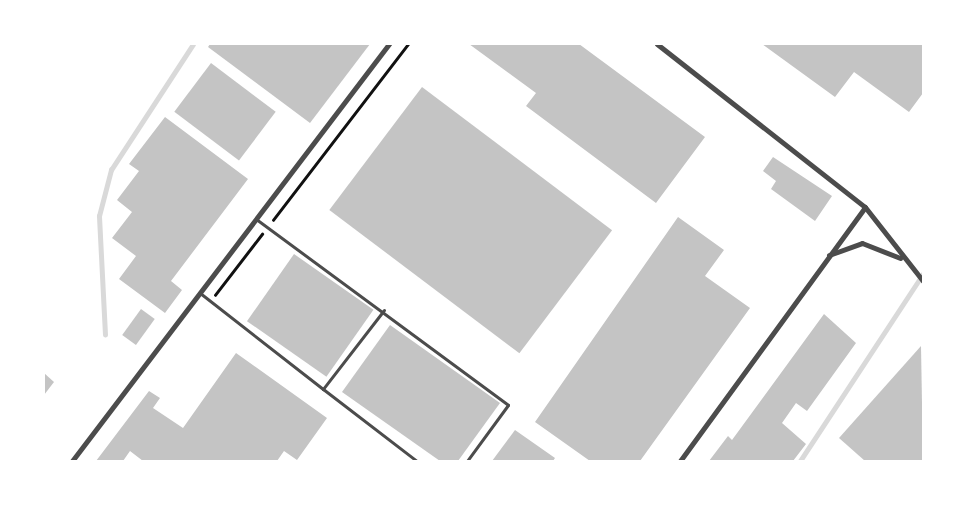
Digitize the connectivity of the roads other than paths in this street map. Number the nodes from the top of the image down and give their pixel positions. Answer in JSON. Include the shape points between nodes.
{"nodes":[{"id":1,"x":389,"y":44,"type":"edge"},
{"id":2,"x":657,"y":44,"type":"edge"},
{"id":3,"x":864,"y":207,"type":"junction"},
{"id":4,"x":256,"y":219,"type":"junction"},
{"id":5,"x":826,"y":257,"type":"junction"},
{"id":6,"x":902,"y":259,"type":"junction"},
{"id":7,"x":923,"y":281,"type":"edge"},
{"id":8,"x":200,"y":293,"type":"junction"},
{"id":9,"x":384,"y":310,"type":"junction"},
{"id":10,"x":323,"y":389,"type":"junction"},
{"id":11,"x":72,"y":461,"type":"edge"},
{"id":12,"x":417,"y":461,"type":"edge"},
{"id":13,"x":467,"y":461,"type":"edge"},
{"id":14,"x":680,"y":461,"type":"edge"}],
"edges":[{"from":1,"to":4,"type":"street"},
{"from":2,"to":3,"type":"street"},
{"from":3,"to":5,"type":"street"},
{"from":3,"to":6,"type":"street"},
{"from":4,"to":8,"type":"street"},
{"from":4,"to":9,"type":"lane"},
{"from":5,"to":6,"type":"street","via":[[862,243]]},
{"from":5,"to":14,"type":"street"},
{"from":6,"to":7,"type":"street"},
{"from":8,"to":10,"type":"lane"},
{"from":8,"to":11,"type":"street"},
{"from":9,"to":10,"type":"lane"},
{"from":9,"to":13,"type":"lane","via":[[508,405]]},
{"from":10,"to":12,"type":"lane"}]}
